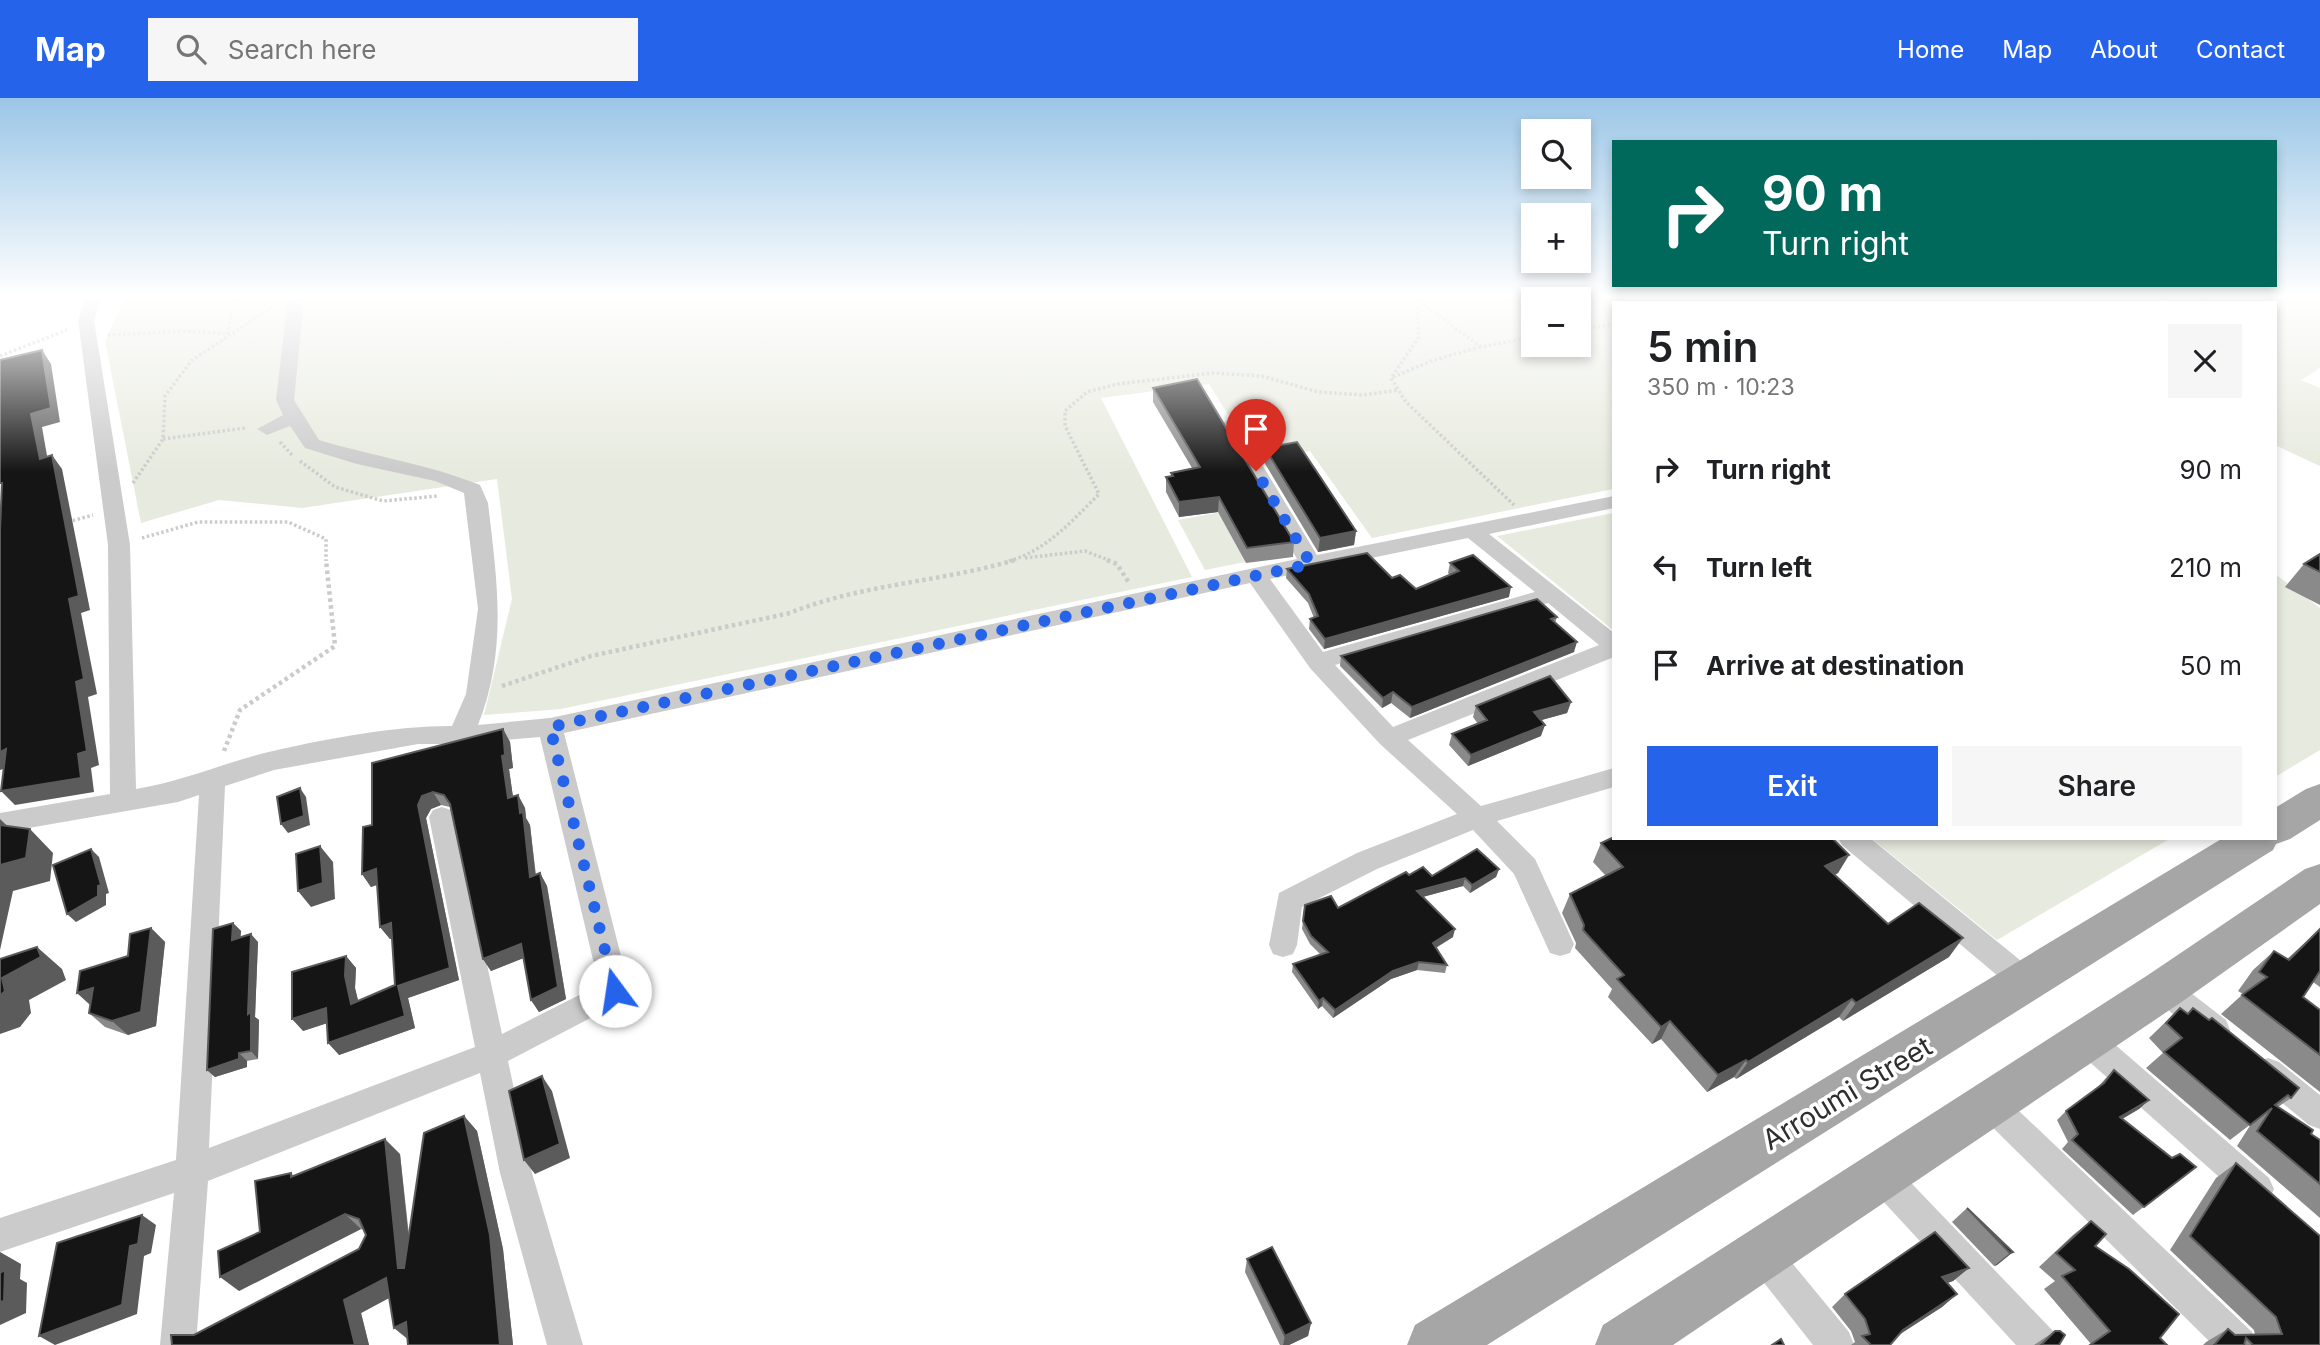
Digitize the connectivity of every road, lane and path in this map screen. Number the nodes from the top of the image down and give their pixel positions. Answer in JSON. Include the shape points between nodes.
{"nodes":[{"id":1,"x":90,"y":356,"type":"edge"},
{"id":2,"x":197,"y":356,"type":"edge"},
{"id":3,"x":290,"y":356,"type":"edge"},
{"id":4,"x":1406,"y":356,"type":"edge"},
{"id":5,"x":1448,"y":356,"type":"edge"},
{"id":6,"x":1391,"y":378,"type":"junction"},
{"id":7,"x":1399,"y":390,"type":"junction"},
{"id":8,"x":294,"y":418,"type":"junction"},
{"id":9,"x":1229,"y":425,"type":"dead end"},
{"id":10,"x":267,"y":429,"type":"dead end"},
{"id":11,"x":1612,"y":502,"type":"edge"},
{"id":12,"x":116,"y":509,"type":"junction"},
{"id":13,"x":1527,"y":518,"type":"junction"},
{"id":14,"x":65,"y":523,"type":"edge"},
{"id":15,"x":1474,"y":531,"type":"junction"},
{"id":16,"x":120,"y":545,"type":"junction"},
{"id":17,"x":1021,"y":558,"type":"junction"},
{"id":18,"x":1311,"y":564,"type":"junction"},
{"id":19,"x":1256,"y":575,"type":"junction"},
{"id":20,"x":1552,"y":594,"type":"junction"},
{"id":21,"x":1139,"y":598,"type":"junction"},
{"id":22,"x":1612,"y":645,"type":"edge"},
{"id":23,"x":1612,"y":648,"type":"edge"},
{"id":24,"x":1318,"y":662,"type":"junction"},
{"id":25,"x":478,"y":694,"type":"junction"},
{"id":26,"x":550,"y":727,"type":"junction"},
{"id":27,"x":461,"y":735,"type":"junction"},
{"id":28,"x":1389,"y":738,"type":"junction"},
{"id":29,"x":213,"y":778,"type":"junction"},
{"id":30,"x":1612,"y":778,"type":"edge"},
{"id":31,"x":2320,"y":800,"type":"edge"},
{"id":32,"x":123,"y":802,"type":"junction"},
{"id":33,"x":442,"y":817,"type":"dead end"},
{"id":34,"x":1477,"y":817,"type":"junction"},
{"id":35,"x":0,"y":823,"type":"edge"},
{"id":36,"x":2277,"y":827,"type":"edge"},
{"id":37,"x":1853,"y":840,"type":"edge"},
{"id":38,"x":2255,"y":840,"type":"edge"},
{"id":39,"x":2320,"y":881,"type":"edge"},
{"id":40,"x":1560,"y":944,"type":"dead end"},
{"id":41,"x":1283,"y":945,"type":"dead end"},
{"id":42,"x":2027,"y":983,"type":"junction"},
{"id":43,"x":2164,"y":989,"type":"junction"},
{"id":44,"x":2086,"y":1039,"type":"junction"},
{"id":45,"x":491,"y":1055,"type":"junction"},
{"id":46,"x":1989,"y":1103,"type":"junction"},
{"id":47,"x":2320,"y":1114,"type":"edge"},
{"id":48,"x":191,"y":1171,"type":"junction"},
{"id":49,"x":1881,"y":1175,"type":"junction"},
{"id":50,"x":2279,"y":1208,"type":"edge"},
{"id":51,"x":0,"y":1235,"type":"edge"},
{"id":52,"x":1762,"y":1253,"type":"junction"},
{"id":53,"x":215,"y":1325,"type":"edge"},
{"id":54,"x":1632,"y":1343,"type":"edge"},
{"id":55,"x":178,"y":1344,"type":"edge"},
{"id":56,"x":565,"y":1345,"type":"edge"},
{"id":57,"x":1435,"y":1345,"type":"edge"},
{"id":58,"x":1836,"y":1345,"type":"edge"},
{"id":59,"x":2041,"y":1345,"type":"edge"},
{"id":60,"x":2239,"y":1345,"type":"edge"}],
"edges":[{"from":1,"to":12,"type":"street"},
{"from":2,"to":12,"type":"path","via":[[165,396],[163,439]]},
{"from":3,"to":8,"type":"street","via":[[285,400]]},
{"from":4,"to":6,"type":"path"},
{"from":5,"to":6,"type":"path"},
{"from":6,"to":7,"type":"path"},
{"from":7,"to":13,"type":"path","via":[[1406,402]]},
{"from":7,"to":17,"type":"path","via":[[1363,395],[1318,392],[1262,376],[1213,373],[1087,392],[1065,411],[1065,426],[1099,494],[1058,535]]},
{"from":8,"to":10,"type":"street"},
{"from":8,"to":25,"type":"street","via":[[312,444],[441,476],[473,489],[489,609]]},
{"from":9,"to":18,"type":"street"},
{"from":11,"to":13,"type":"street"},
{"from":12,"to":14,"type":"path"},
{"from":12,"to":16,"type":"street"},
{"from":13,"to":15,"type":"street"},
{"from":15,"to":18,"type":"street"},
{"from":15,"to":20,"type":"street"},
{"from":16,"to":29,"type":"path","via":[[198,522],[288,522],[326,539],[335,646],[240,710]]},
{"from":16,"to":32,"type":"street"},
{"from":17,"to":21,"type":"path","via":[[1085,551],[1117,564]]},
{"from":17,"to":25,"type":"path","via":[[591,656]]},
{"from":18,"to":19,"type":"street"},
{"from":19,"to":21,"type":"street"},
{"from":19,"to":24,"type":"street"},
{"from":20,"to":22,"type":"street"},
{"from":20,"to":24,"type":"street"},
{"from":21,"to":26,"type":"street"},
{"from":23,"to":28,"type":"street"},
{"from":24,"to":28,"type":"street"},
{"from":25,"to":27,"type":"street"},
{"from":26,"to":27,"type":"street"},
{"from":26,"to":45,"type":"street","via":[[615,991]]},
{"from":27,"to":29,"type":"street","via":[[418,736],[352,747],[272,761]]},
{"from":28,"to":34,"type":"street"},
{"from":29,"to":32,"type":"street","via":[[178,792]]},
{"from":29,"to":48,"type":"street"},
{"from":30,"to":34,"type":"street"},
{"from":31,"to":36,"type":"main road"},
{"from":32,"to":35,"type":"street"},
{"from":33,"to":45,"type":"street"},
{"from":34,"to":40,"type":"street","via":[[1525,867]]},
{"from":34,"to":41,"type":"street","via":[[1367,861],[1289,901]]},
{"from":37,"to":42,"type":"street"},
{"from":38,"to":42,"type":"main road","name":"Arroumi Street"},
{"from":39,"to":43,"type":"main road"},
{"from":42,"to":57,"type":"main road","name":"Arroumi Street"},
{"from":43,"to":44,"type":"main road"},
{"from":43,"to":47,"type":"street"},
{"from":44,"to":46,"type":"main road"},
{"from":44,"to":50,"type":"street"},
{"from":45,"to":48,"type":"street"},
{"from":45,"to":56,"type":"street","via":[[516,1172]]},
{"from":46,"to":49,"type":"main road"},
{"from":46,"to":60,"type":"street"},
{"from":48,"to":51,"type":"street"},
{"from":48,"to":55,"type":"street"},
{"from":49,"to":52,"type":"main road"},
{"from":49,"to":59,"type":"street"},
{"from":52,"to":54,"type":"main road"},
{"from":52,"to":58,"type":"street"},
{"from":53,"to":55,"type":"street"}]}
